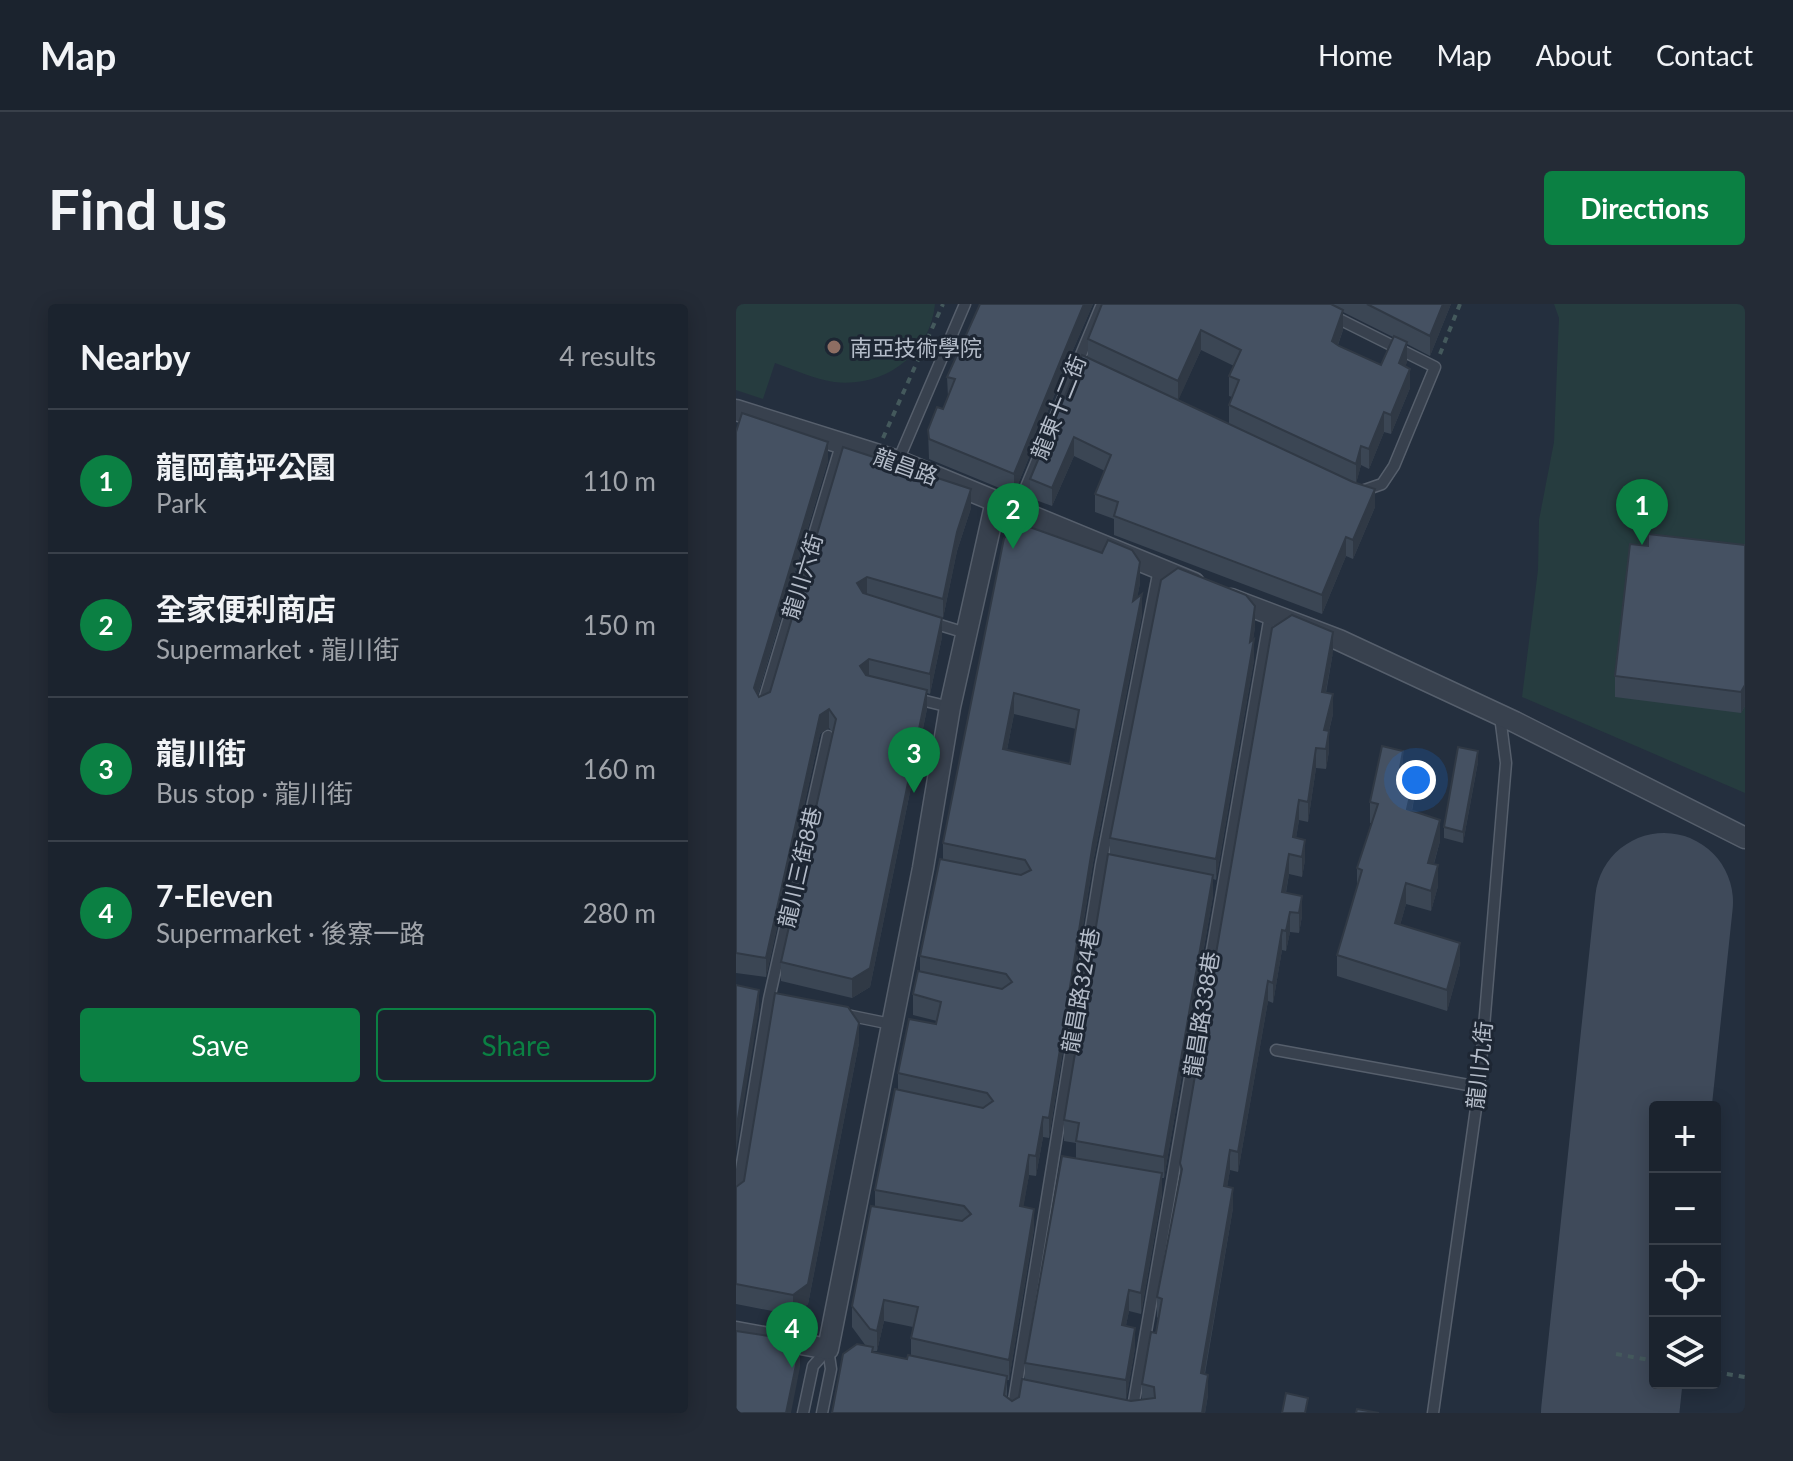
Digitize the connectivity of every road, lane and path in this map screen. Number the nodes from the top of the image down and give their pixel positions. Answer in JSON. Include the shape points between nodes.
{"nodes":[{"id":1,"x":943,"y":304,"type":"edge"},
{"id":2,"x":965,"y":304,"type":"edge"},
{"id":3,"x":1102,"y":304,"type":"edge"},
{"id":4,"x":1309,"y":304,"type":"edge"},
{"id":5,"x":1460,"y":304,"type":"edge"},
{"id":6,"x":1076,"y":362,"type":"junction"},
{"id":7,"x":1435,"y":367,"type":"junction"},
{"id":8,"x":1090,"y":369,"type":"edge"},
{"id":9,"x":737,"y":412,"type":"edge"},
{"id":10,"x":842,"y":442,"type":"junction"},
{"id":11,"x":876,"y":455,"type":"junction"},
{"id":12,"x":898,"y":461,"type":"junction"},
{"id":13,"x":1342,"y":487,"type":"edge"},
{"id":14,"x":996,"y":501,"type":"junction"},
{"id":15,"x":1016,"y":511,"type":"junction"},
{"id":16,"x":1159,"y":569,"type":"junction"},
{"id":17,"x":1270,"y":615,"type":"junction"},
{"id":18,"x":923,"y":620,"type":"edge"},
{"id":19,"x":966,"y":633,"type":"junction"},
{"id":20,"x":895,"y":693,"type":"edge"},
{"id":21,"x":950,"y":707,"type":"junction"},
{"id":22,"x":762,"y":709,"type":"edge"},
{"id":23,"x":1500,"y":716,"type":"junction"},
{"id":24,"x":828,"y":736,"type":"dead end"},
{"id":25,"x":1745,"y":838,"type":"edge"},
{"id":26,"x":1101,"y":865,"type":"junction"},
{"id":27,"x":1116,"y":868,"type":"edge"},
{"id":28,"x":1206,"y":886,"type":"edge"},
{"id":29,"x":1221,"y":889,"type":"junction"},
{"id":30,"x":764,"y":998,"type":"junction"},
{"id":31,"x":785,"y":1002,"type":"edge"},
{"id":32,"x":830,"y":1011,"type":"edge"},
{"id":33,"x":891,"y":1024,"type":"junction"},
{"id":34,"x":1276,"y":1050,"type":"dead end"},
{"id":35,"x":1479,"y":1087,"type":"junction"},
{"id":36,"x":1051,"y":1165,"type":"junction"},
{"id":37,"x":1066,"y":1168,"type":"edge"},
{"id":38,"x":1158,"y":1185,"type":"edge"},
{"id":39,"x":1174,"y":1188,"type":"junction"},
{"id":40,"x":736,"y":1200,"type":"edge"},
{"id":41,"x":736,"y":1332,"type":"edge"},
{"id":42,"x":835,"y":1350,"type":"junction"},
{"id":43,"x":1616,"y":1354,"type":"dead end"},
{"id":44,"x":1649,"y":1360,"type":"edge"},
{"id":45,"x":1721,"y":1373,"type":"edge"},
{"id":46,"x":1745,"y":1377,"type":"edge"},
{"id":47,"x":1002,"y":1387,"type":"edge"},
{"id":48,"x":1016,"y":1390,"type":"junction"},
{"id":49,"x":1031,"y":1393,"type":"edge"},
{"id":50,"x":1118,"y":1408,"type":"edge"},
{"id":51,"x":1132,"y":1412,"type":"edge"},
{"id":52,"x":803,"y":1413,"type":"edge"},
{"id":53,"x":822,"y":1413,"type":"edge"},
{"id":54,"x":1012,"y":1413,"type":"edge"},
{"id":55,"x":1148,"y":1413,"type":"edge"},
{"id":56,"x":1433,"y":1413,"type":"edge"}],
"edges":[{"from":1,"to":11,"type":"path"},
{"from":2,"to":12,"type":"lane"},
{"from":3,"to":6,"type":"lane","name":"龍東十二街"},
{"from":4,"to":7,"type":"lane"},
{"from":5,"to":7,"type":"path"},
{"from":6,"to":8,"type":"lane"},
{"from":6,"to":15,"type":"lane","name":"龍東十二街"},
{"from":7,"to":13,"type":"lane","via":[[1382,484],[1356,493]]},
{"from":9,"to":10,"type":"street","name":"龍昌路"},
{"from":10,"to":11,"type":"street","name":"龍昌路"},
{"from":10,"to":22,"type":"lane","name":"龍川六街"},
{"from":11,"to":12,"type":"street","name":"龍昌路"},
{"from":12,"to":14,"type":"street","name":"龍昌路"},
{"from":14,"to":15,"type":"street","name":"龍昌路"},
{"from":14,"to":19,"type":"street"},
{"from":15,"to":16,"type":"street","name":"龍昌路"},
{"from":16,"to":17,"type":"street","name":"龍昌路"},
{"from":16,"to":26,"type":"lane","name":"龍昌路324巷"},
{"from":17,"to":23,"type":"street","name":"龍昌路","via":[[1339,640]]},
{"from":17,"to":29,"type":"lane","name":"龍昌路338巷"},
{"from":18,"to":19,"type":"lane"},
{"from":19,"to":21,"type":"street"},
{"from":20,"to":21,"type":"lane"},
{"from":21,"to":33,"type":"street","via":[[931,870],[907,982]]},
{"from":23,"to":25,"type":"street","name":"龍昌路"},
{"from":23,"to":35,"type":"lane","name":"龍川九街","via":[[1506,763]]},
{"from":24,"to":30,"type":"lane","name":"龍川三街8巷"},
{"from":26,"to":27,"type":"lane"},
{"from":26,"to":36,"type":"lane","name":"龍昌路324巷"},
{"from":28,"to":29,"type":"lane"},
{"from":29,"to":39,"type":"lane","name":"龍昌路338巷"},
{"from":30,"to":31,"type":"lane"},
{"from":30,"to":40,"type":"lane","name":"龍川三街8巷"},
{"from":32,"to":33,"type":"lane"},
{"from":33,"to":42,"type":"street","via":[[884,1099]]},
{"from":34,"to":35,"type":"lane"},
{"from":35,"to":56,"type":"lane","name":"龍川九街"},
{"from":36,"to":37,"type":"lane"},
{"from":36,"to":48,"type":"lane","name":"龍昌路324巷"},
{"from":38,"to":39,"type":"lane"},
{"from":39,"to":51,"type":"lane","name":"龍昌路338巷"},
{"from":41,"to":42,"type":"street"},
{"from":42,"to":52,"type":"lane","via":[[813,1366]]},
{"from":42,"to":53,"type":"lane"},
{"from":43,"to":44,"type":"path"},
{"from":45,"to":46,"type":"path"},
{"from":47,"to":48,"type":"lane"},
{"from":48,"to":49,"type":"lane"},
{"from":48,"to":54,"type":"lane","name":"龍昌路324巷"},
{"from":50,"to":51,"type":"lane"},
{"from":51,"to":55,"type":"lane"}]}
